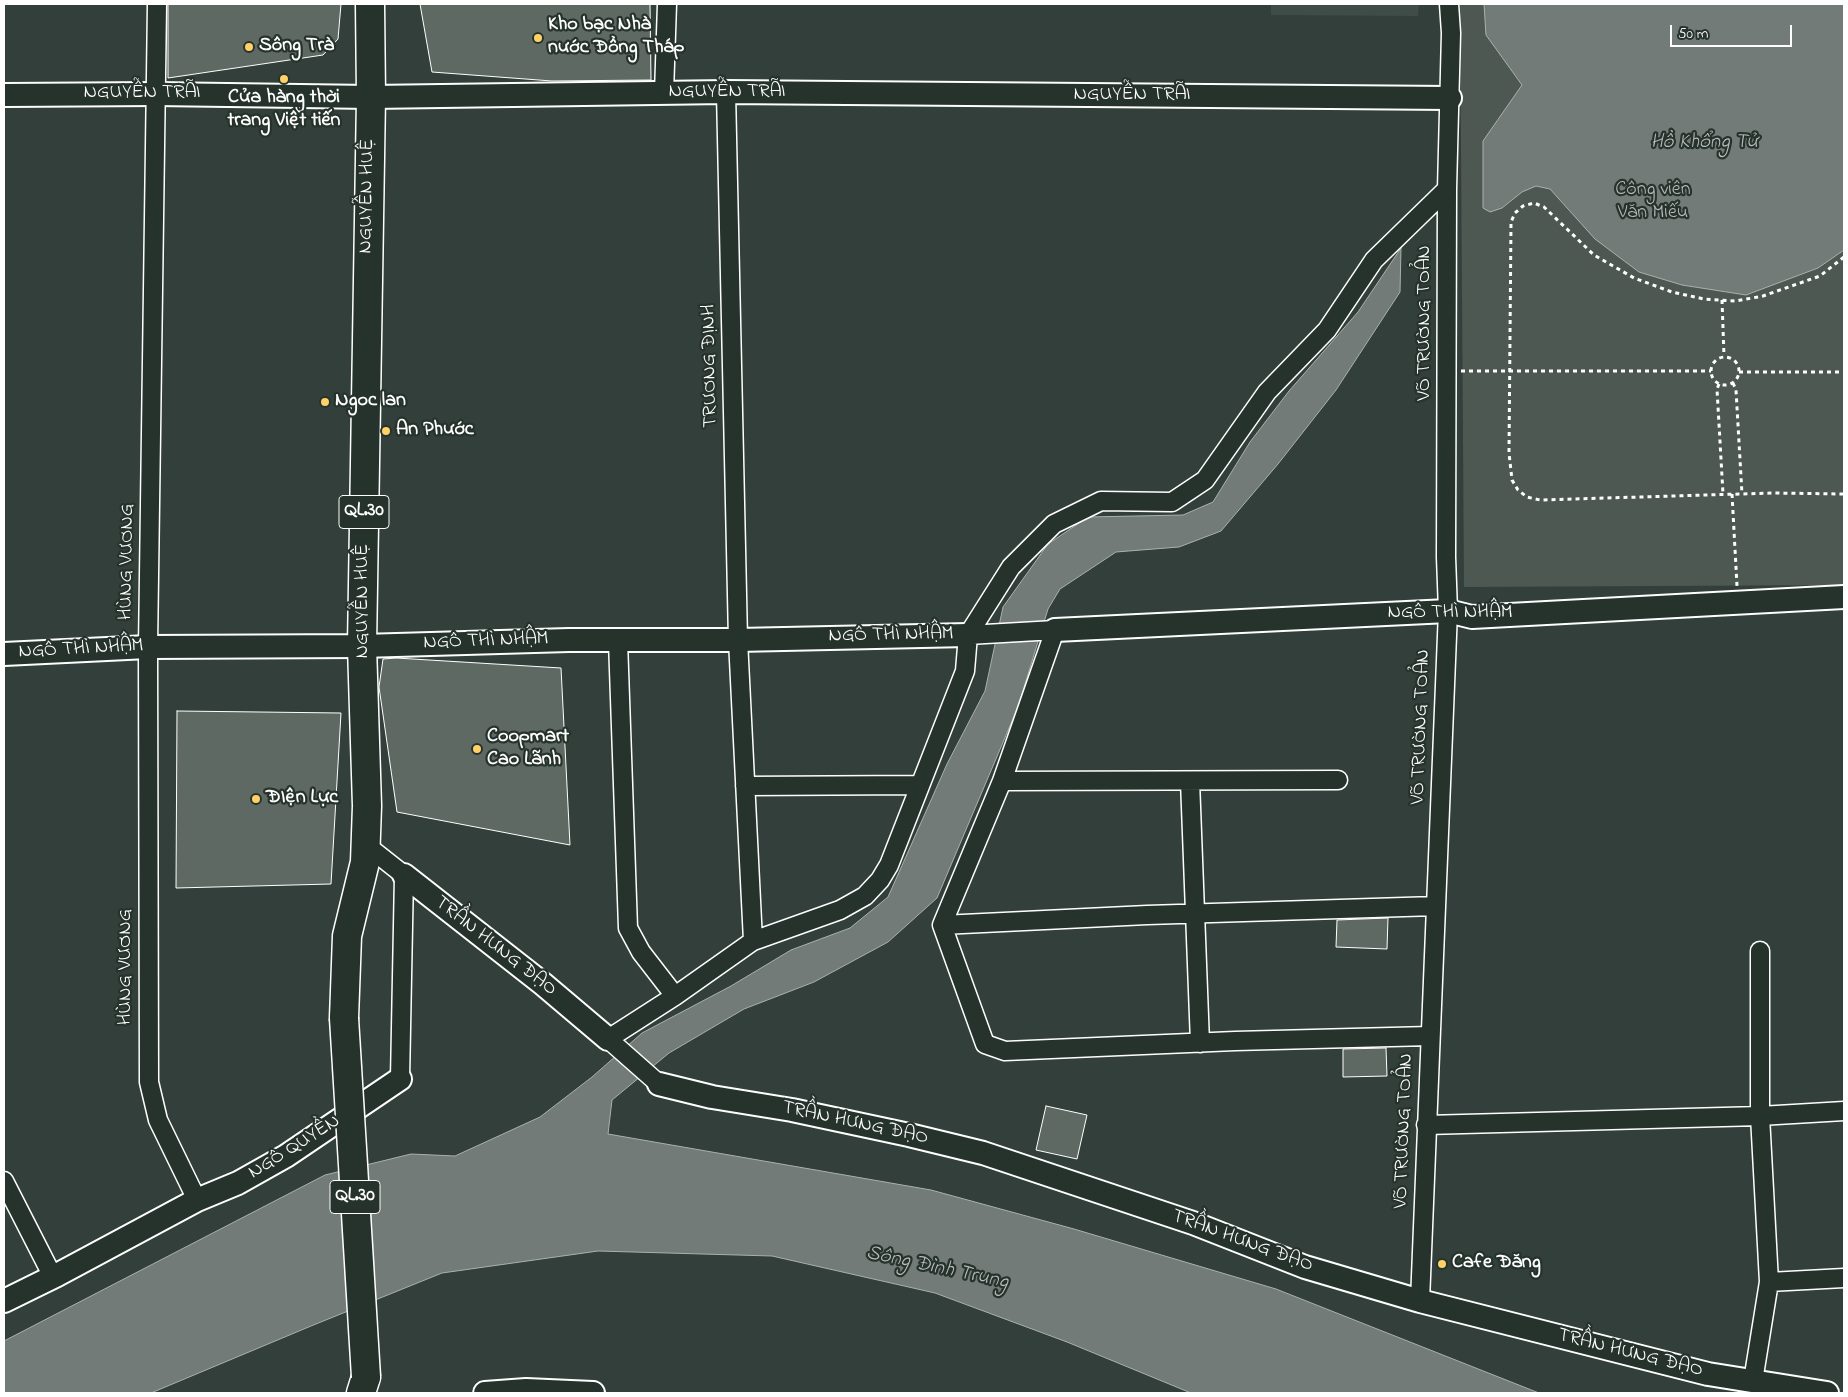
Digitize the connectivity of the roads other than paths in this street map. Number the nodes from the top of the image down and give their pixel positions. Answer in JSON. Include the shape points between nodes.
{"nodes":[{"id":1,"x":157,"y":4,"type":"edge"},
{"id":2,"x":370,"y":4,"type":"edge"},
{"id":3,"x":667,"y":4,"type":"edge"},
{"id":4,"x":1450,"y":4,"type":"edge"},
{"id":5,"x":664,"y":92,"type":"junction"},
{"id":6,"x":726,"y":92,"type":"junction"},
{"id":7,"x":156,"y":94,"type":"junction"},
{"id":8,"x":4,"y":95,"type":"edge"},
{"id":9,"x":371,"y":97,"type":"junction"},
{"id":10,"x":1450,"y":98,"type":"junction"},
{"id":11,"x":1447,"y":189,"type":"junction"},
{"id":12,"x":1844,"y":597,"type":"edge"},
{"id":13,"x":1448,"y":611,"type":"junction"},
{"id":14,"x":1055,"y":630,"type":"junction"},
{"id":15,"x":968,"y":635,"type":"junction"},
{"id":16,"x":618,"y":640,"type":"junction"},
{"id":17,"x":738,"y":640,"type":"junction"},
{"id":18,"x":362,"y":646,"type":"junction"},
{"id":19,"x":148,"y":647,"type":"junction"},
{"id":20,"x":4,"y":654,"type":"edge"},
{"id":21,"x":1338,"y":780,"type":"dead end"},
{"id":22,"x":1190,"y":781,"type":"junction"},
{"id":23,"x":1002,"y":782,"type":"junction"},
{"id":24,"x":920,"y":785,"type":"junction"},
{"id":25,"x":745,"y":786,"type":"junction"},
{"id":26,"x":366,"y":845,"type":"junction"},
{"id":27,"x":404,"y":875,"type":"junction"},
{"id":28,"x":1436,"y":906,"type":"junction"},
{"id":29,"x":1195,"y":914,"type":"junction"},
{"id":30,"x":942,"y":925,"type":"junction"},
{"id":31,"x":753,"y":941,"type":"junction"},
{"id":32,"x":1760,"y":951,"type":"dead end"},
{"id":33,"x":675,"y":996,"type":"junction"},
{"id":34,"x":1430,"y":1036,"type":"junction"},
{"id":35,"x":608,"y":1039,"type":"junction"},
{"id":36,"x":1200,"y":1043,"type":"junction"},
{"id":37,"x":400,"y":1079,"type":"joint"},
{"id":38,"x":659,"y":1084,"type":"joint"},
{"id":39,"x":1844,"y":1111,"type":"edge"},
{"id":40,"x":1760,"y":1116,"type":"junction"},
{"id":41,"x":1426,"y":1125,"type":"junction"},
{"id":42,"x":4,"y":1181,"type":"edge"},
{"id":43,"x":197,"y":1200,"type":"junction"},
{"id":44,"x":53,"y":1277,"type":"junction"},
{"id":45,"x":1844,"y":1278,"type":"edge"},
{"id":46,"x":1769,"y":1282,"type":"junction"},
{"id":47,"x":4,"y":1300,"type":"edge"},
{"id":48,"x":1420,"y":1301,"type":"junction"},
{"id":49,"x":1752,"y":1380,"type":"junction"},
{"id":50,"x":366,"y":1388,"type":"edge"},
{"id":51,"x":485,"y":1393,"type":"edge"},
{"id":52,"x":593,"y":1393,"type":"edge"},
{"id":53,"x":1826,"y":1393,"type":"edge"}],
"edges":[{"from":1,"to":7,"type":"street","name":"HÙNG VƯƠNG"},
{"from":2,"to":9,"type":"highway","name":"NGUYỄN HUỆ","number":"QL.30"},
{"from":3,"to":5,"type":"street"},
{"from":4,"to":10,"type":"street","name":"VÕ TRƯỜNG TOẢN"},
{"from":5,"to":6,"type":"street","name":"NGUYỄN TRÃI"},
{"from":5,"to":9,"type":"street","name":"NGUYỄN TRÃI"},
{"from":6,"to":10,"type":"street","name":"NGUYỄN TRÃI"},
{"from":6,"to":17,"type":"street","name":"TRƯƠNG ĐỊNH"},
{"from":7,"to":8,"type":"street","name":"NGUYỄN TRÃI"},
{"from":7,"to":9,"type":"street","name":"NGUYỄN TRÃI"},
{"from":7,"to":19,"type":"street","name":"HÙNG VƯƠNG"},
{"from":9,"to":18,"type":"highway","name":"NGUYỄN HUỆ","number":"QL.30"},
{"from":10,"to":11,"type":"street","name":"VÕ TRƯỜNG TOẢN"},
{"from":11,"to":13,"type":"street","name":"VÕ TRƯỜNG TOẢN"},
{"from":11,"to":15,"type":"street","via":[[1374,260],[1328,330],[1268,392],[1205,480],[1172,502],[1101,501],[1054,524],[1011,567]]},
{"from":12,"to":13,"type":"street","name":"NGÔ THÌ NHẬM","via":[[1472,617]]},
{"from":13,"to":14,"type":"street","name":"NGÔ THÌ NHẬM"},
{"from":13,"to":28,"type":"street","name":"VÕ TRƯỜNG TOẢN"},
{"from":14,"to":15,"type":"street"},
{"from":14,"to":23,"type":"street"},
{"from":15,"to":17,"type":"street","name":"NGÔ THÌ NHẬM"},
{"from":15,"to":24,"type":"street","via":[[965,671]]},
{"from":16,"to":17,"type":"street","name":"NGÔ THÌ NHẬM"},
{"from":16,"to":18,"type":"street","name":"NGÔ THÌ NHẬM"},
{"from":16,"to":33,"type":"street","via":[[628,928],[641,952]]},
{"from":17,"to":25,"type":"street","name":"TRƯƠNG ĐỊNH"},
{"from":18,"to":19,"type":"street","name":"NGÔ THÌ NHẬM"},
{"from":18,"to":26,"type":"highway","name":"NGUYỄN HUỆ","number":"QL.30"},
{"from":19,"to":20,"type":"street","name":"NGÔ THÌ NHẬM"},
{"from":19,"to":43,"type":"street","name":"HÙNG VƯƠNG","via":[[149,1082],[158,1120]]},
{"from":21,"to":22,"type":"street"},
{"from":22,"to":23,"type":"street"},
{"from":22,"to":29,"type":"street"},
{"from":23,"to":30,"type":"street"},
{"from":24,"to":25,"type":"street"},
{"from":24,"to":31,"type":"street","via":[[889,865],[865,896],[840,910]]},
{"from":25,"to":31,"type":"street","name":"TRƯƠNG ĐỊNH"},
{"from":26,"to":27,"type":"street"},
{"from":26,"to":50,"type":"highway","name":"NGUYỄN HUỆ","number":"QL.30","bridge":true,"via":[[347,936],[344,1018]]},
{"from":27,"to":35,"type":"street","name":"TRẦN HƯNG ĐẠO"},
{"from":27,"to":37,"type":"street","name":"NGÔ QUYỀN"},
{"from":28,"to":29,"type":"street"},
{"from":28,"to":34,"type":"street","name":"VÕ TRƯỜNG TOẢN"},
{"from":29,"to":30,"type":"street"},
{"from":29,"to":36,"type":"street"},
{"from":30,"to":36,"type":"street","via":[[985,1044],[1005,1051]]},
{"from":31,"to":33,"type":"street"},
{"from":32,"to":40,"type":"street"},
{"from":33,"to":35,"type":"street"},
{"from":34,"to":36,"type":"street"},
{"from":34,"to":41,"type":"street","name":"VÕ TRƯỜNG TOẢN"},
{"from":35,"to":38,"type":"street"},
{"from":37,"to":43,"type":"street","name":"NGÔ QUYỀN","via":[[286,1156],[238,1183]]},
{"from":38,"to":48,"type":"street","name":"TRẦN HƯNG ĐẠO","via":[[983,1153],[1193,1223],[1305,1267]]},
{"from":39,"to":40,"type":"street"},
{"from":40,"to":41,"type":"street"},
{"from":40,"to":46,"type":"street"},
{"from":41,"to":48,"type":"street","name":"VÕ TRƯỜNG TOẢN"},
{"from":42,"to":44,"type":"street"},
{"from":43,"to":44,"type":"street","name":"NGÔ QUYỀN"},
{"from":44,"to":47,"type":"street","name":"NGÔ QUYỀN"},
{"from":45,"to":46,"type":"street"},
{"from":46,"to":49,"type":"street"},
{"from":48,"to":49,"type":"street","name":"TRẦN HƯNG ĐẠO","via":[[1708,1374]]},
{"from":49,"to":53,"type":"street","name":"TRẦN HƯNG ĐẠO"},
{"from":51,"to":52,"type":"street","via":[[526,1390]]}]}
